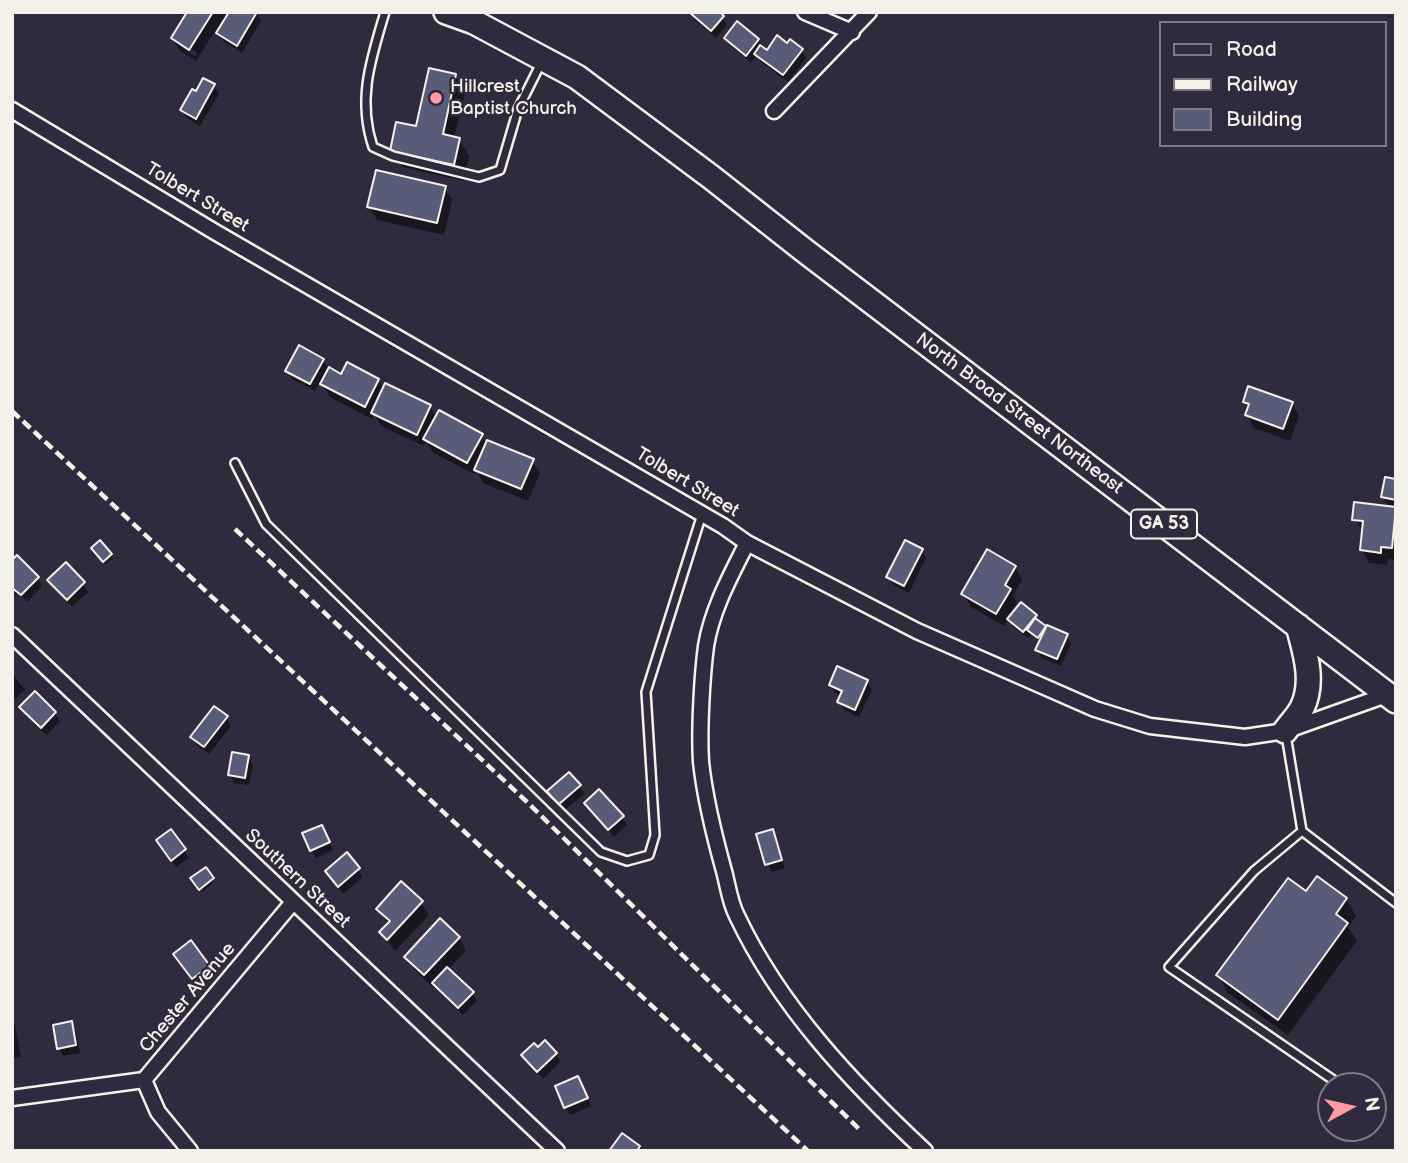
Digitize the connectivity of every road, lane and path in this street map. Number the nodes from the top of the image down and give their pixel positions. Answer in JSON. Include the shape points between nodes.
{"nodes":[{"id":1,"x":385,"y":12,"type":"edge"},
{"id":2,"x":446,"y":12,"type":"edge"},
{"id":3,"x":805,"y":12,"type":"edge"},
{"id":4,"x":869,"y":12,"type":"edge"},
{"id":5,"x":852,"y":32,"type":"junction"},
{"id":6,"x":543,"y":58,"type":"junction"},
{"id":7,"x":12,"y":110,"type":"edge"},
{"id":8,"x":774,"y":111,"type":"dead end"},
{"id":9,"x":235,"y":463,"type":"dead end"},
{"id":10,"x":702,"y":514,"type":"junction"},
{"id":11,"x":747,"y":543,"type":"junction"},
{"id":12,"x":1298,"y":626,"type":"junction"},
{"id":13,"x":12,"y":635,"type":"edge"},
{"id":14,"x":1393,"y":696,"type":"edge"},
{"id":15,"x":1285,"y":731,"type":"junction"},
{"id":16,"x":1302,"y":831,"type":"junction"},
{"id":17,"x":293,"y":902,"type":"junction"},
{"id":18,"x":1396,"y":903,"type":"edge"},
{"id":19,"x":1322,"y":1072,"type":"edge"},
{"id":20,"x":144,"y":1080,"type":"junction"},
{"id":21,"x":12,"y":1098,"type":"edge"},
{"id":22,"x":190,"y":1151,"type":"edge"},
{"id":23,"x":557,"y":1151,"type":"edge"},
{"id":24,"x":925,"y":1151,"type":"edge"}],
"edges":[{"from":1,"to":6,"type":"lane","via":[[365,87],[367,128],[373,147],[393,156],[479,177],[500,170],[518,109]]},
{"from":2,"to":6,"type":"main road","number":"GA 53"},
{"from":3,"to":5,"type":"street"},
{"from":4,"to":5,"type":"street"},
{"from":5,"to":8,"type":"street"},
{"from":6,"to":12,"type":"main road","name":"North Broad Street Northeast","number":"GA 53","via":[[577,77],[711,177]]},
{"from":7,"to":10,"type":"street","name":"Tolbert Street"},
{"from":9,"to":10,"type":"lane","via":[[266,524],[601,852],[627,861],[649,855],[655,835],[646,692]]},
{"from":10,"to":11,"type":"street","name":"Tolbert Street"},
{"from":11,"to":15,"type":"street","name":"Tolbert Street","via":[[917,631],[1095,709],[1150,726],[1245,737]]},
{"from":11,"to":24,"type":"street","via":[[720,597],[706,644],[701,761],[711,822],[736,914],[764,965],[825,1049],[870,1100]]},
{"from":12,"to":14,"type":"main road","name":"North Broad Street Northeast","number":"GA 53"},
{"from":12,"to":15,"type":"main road","via":[[1309,684],[1302,708]]},
{"from":13,"to":17,"type":"street","name":"Southern Street"},
{"from":14,"to":15,"type":"street","name":"Tolbert Street"},
{"from":15,"to":16,"type":"lane"},
{"from":16,"to":18,"type":"lane"},
{"from":16,"to":19,"type":"lane","via":[[1254,871],[1169,967]]},
{"from":17,"to":20,"type":"street","name":"Chester Avenue"},
{"from":17,"to":23,"type":"street","name":"Southern Street"},
{"from":20,"to":21,"type":"street","name":"Chester Avenue"},
{"from":20,"to":22,"type":"street","via":[[158,1112]]}]}
